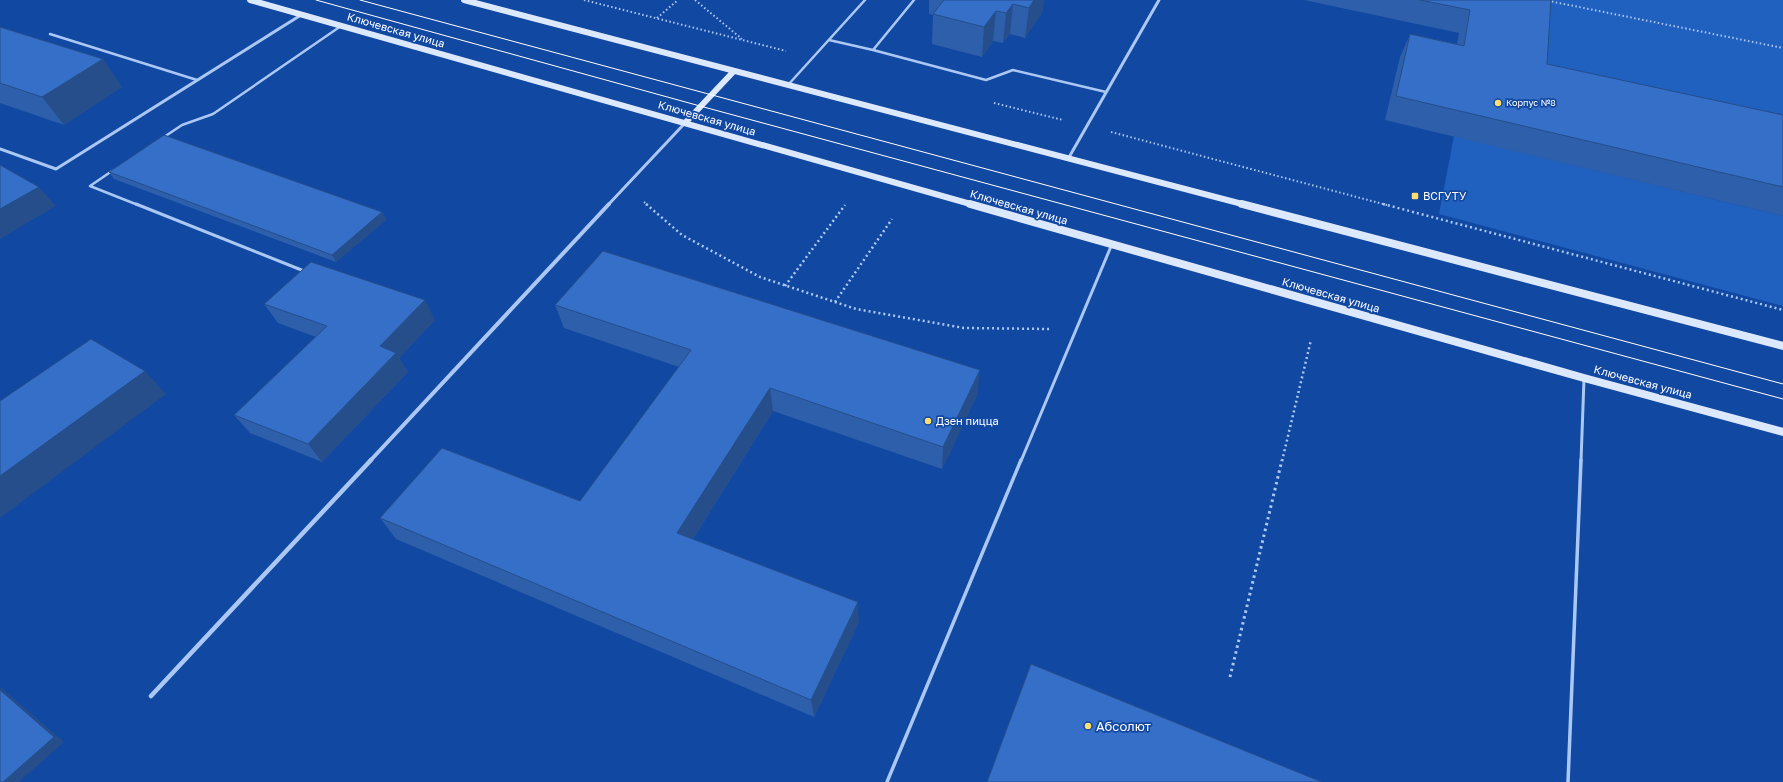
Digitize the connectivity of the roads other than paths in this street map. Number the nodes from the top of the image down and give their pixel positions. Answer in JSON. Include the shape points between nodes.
{"nodes":[{"id":1,"x":250,"y":0,"type":"edge"},
{"id":2,"x":464,"y":0,"type":"edge"},
{"id":3,"x":865,"y":0,"type":"edge"},
{"id":4,"x":914,"y":0,"type":"edge"},
{"id":5,"x":1159,"y":0,"type":"edge"},
{"id":6,"x":301,"y":15,"type":"junction"},
{"id":7,"x":341,"y":26,"type":"junction"},
{"id":8,"x":50,"y":34,"type":"dead end"},
{"id":9,"x":829,"y":40,"type":"junction"},
{"id":10,"x":873,"y":50,"type":"junction"},
{"id":11,"x":734,"y":71,"type":"junction"},
{"id":12,"x":197,"y":80,"type":"junction"},
{"id":13,"x":788,"y":85,"type":"junction"},
{"id":14,"x":1106,"y":92,"type":"junction"},
{"id":15,"x":685,"y":123,"type":"junction"},
{"id":16,"x":162,"y":138,"type":"edge"},
{"id":17,"x":0,"y":150,"type":"edge"},
{"id":18,"x":1068,"y":159,"type":"junction"},
{"id":19,"x":116,"y":168,"type":"edge"},
{"id":20,"x":1112,"y":244,"type":"junction"},
{"id":21,"x":304,"y":271,"type":"edge"},
{"id":22,"x":1783,"y":346,"type":"edge"},
{"id":23,"x":1584,"y":378,"type":"junction"},
{"id":24,"x":1783,"y":432,"type":"edge"},
{"id":25,"x":151,"y":696,"type":"dead end"},
{"id":26,"x":887,"y":782,"type":"edge"},
{"id":27,"x":1568,"y":782,"type":"edge"}],
"edges":[{"from":1,"to":6,"type":"main road","name":"Ключевская улица"},
{"from":2,"to":11,"type":"main road"},
{"from":3,"to":9,"type":"lane"},
{"from":4,"to":10,"type":"lane"},
{"from":5,"to":14,"type":"street"},
{"from":6,"to":7,"type":"main road","name":"Ключевская улица"},
{"from":6,"to":12,"type":"street"},
{"from":7,"to":15,"type":"main road","name":"Ключевская улица"},
{"from":7,"to":16,"type":"lane","via":[[213,114],[182,125]]},
{"from":8,"to":12,"type":"lane"},
{"from":9,"to":10,"type":"lane"},
{"from":9,"to":13,"type":"lane"},
{"from":10,"to":14,"type":"lane","via":[[986,80],[1013,70]]},
{"from":11,"to":13,"type":"main road"},
{"from":11,"to":15,"type":"main road"},
{"from":12,"to":17,"type":"street","via":[[56,169]]},
{"from":13,"to":18,"type":"main road"},
{"from":14,"to":18,"type":"street"},
{"from":15,"to":20,"type":"main road","name":"Ключевская улица"},
{"from":15,"to":25,"type":"street"},
{"from":18,"to":22,"type":"main road"},
{"from":19,"to":21,"type":"lane","via":[[90,186]]},
{"from":20,"to":23,"type":"main road","name":"Ключевская улица"},
{"from":20,"to":26,"type":"lane"},
{"from":23,"to":24,"type":"main road","name":"Ключевская улица"},
{"from":23,"to":27,"type":"lane"}]}
